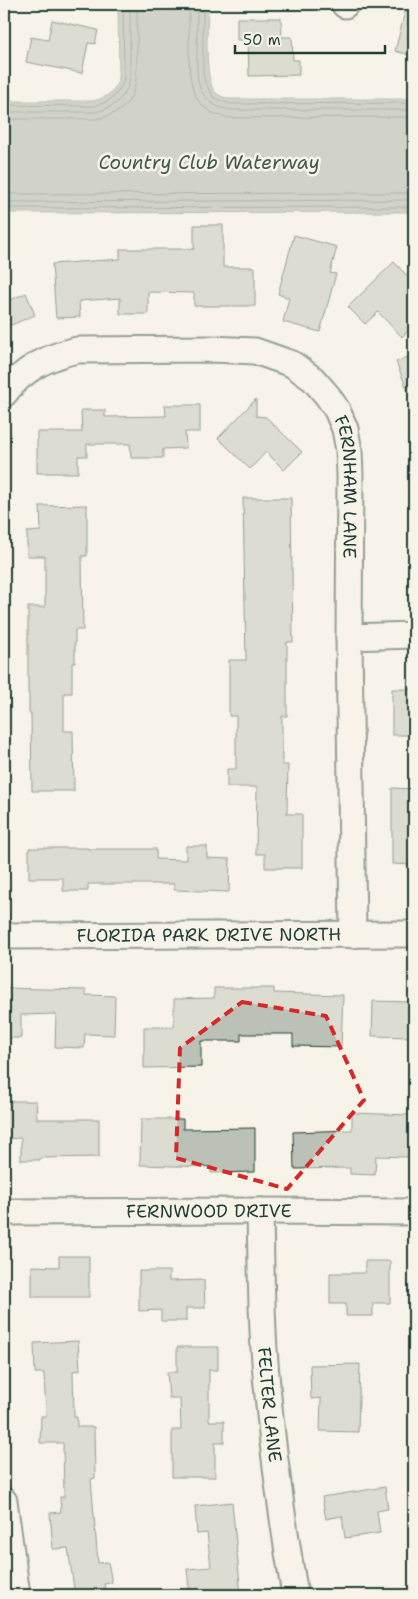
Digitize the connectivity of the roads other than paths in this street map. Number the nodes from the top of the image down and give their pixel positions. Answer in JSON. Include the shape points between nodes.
{"nodes":[{"id":1,"x":4,"y":394,"type":"edge"},
{"id":2,"x":414,"y":635,"type":"edge"},
{"id":3,"x":349,"y":637,"type":"junction"},
{"id":4,"x":414,"y":934,"type":"edge"},
{"id":5,"x":353,"y":935,"type":"junction"},
{"id":6,"x":4,"y":936,"type":"edge"},
{"id":7,"x":260,"y":1211,"type":"junction"},
{"id":8,"x":4,"y":1212,"type":"edge"},
{"id":9,"x":414,"y":1212,"type":"edge"},
{"id":10,"x":4,"y":1501,"type":"edge"},
{"id":11,"x":17,"y":1595,"type":"edge"},
{"id":12,"x":295,"y":1595,"type":"edge"}],
"edges":[{"from":1,"to":3,"type":"street","name":"FERNHAM LANE","via":[[11,384],[41,361],[77,350],[255,351],[292,364],[313,379],[337,410],[349,451]]},
{"from":2,"to":3,"type":"street"},
{"from":3,"to":5,"type":"street","name":"FERNHAM LANE"},
{"from":4,"to":5,"type":"street","name":"FLORIDA PARK DRIVE NORTH"},
{"from":5,"to":6,"type":"street","name":"FLORIDA PARK DRIVE NORTH"},
{"from":7,"to":8,"type":"street","name":"FERNWOOD DRIVE"},
{"from":7,"to":9,"type":"street","name":"FERNWOOD DRIVE"},
{"from":7,"to":12,"type":"street","name":"FELTER LANE","via":[[268,1398]]},
{"from":10,"to":11,"type":"street"}]}
